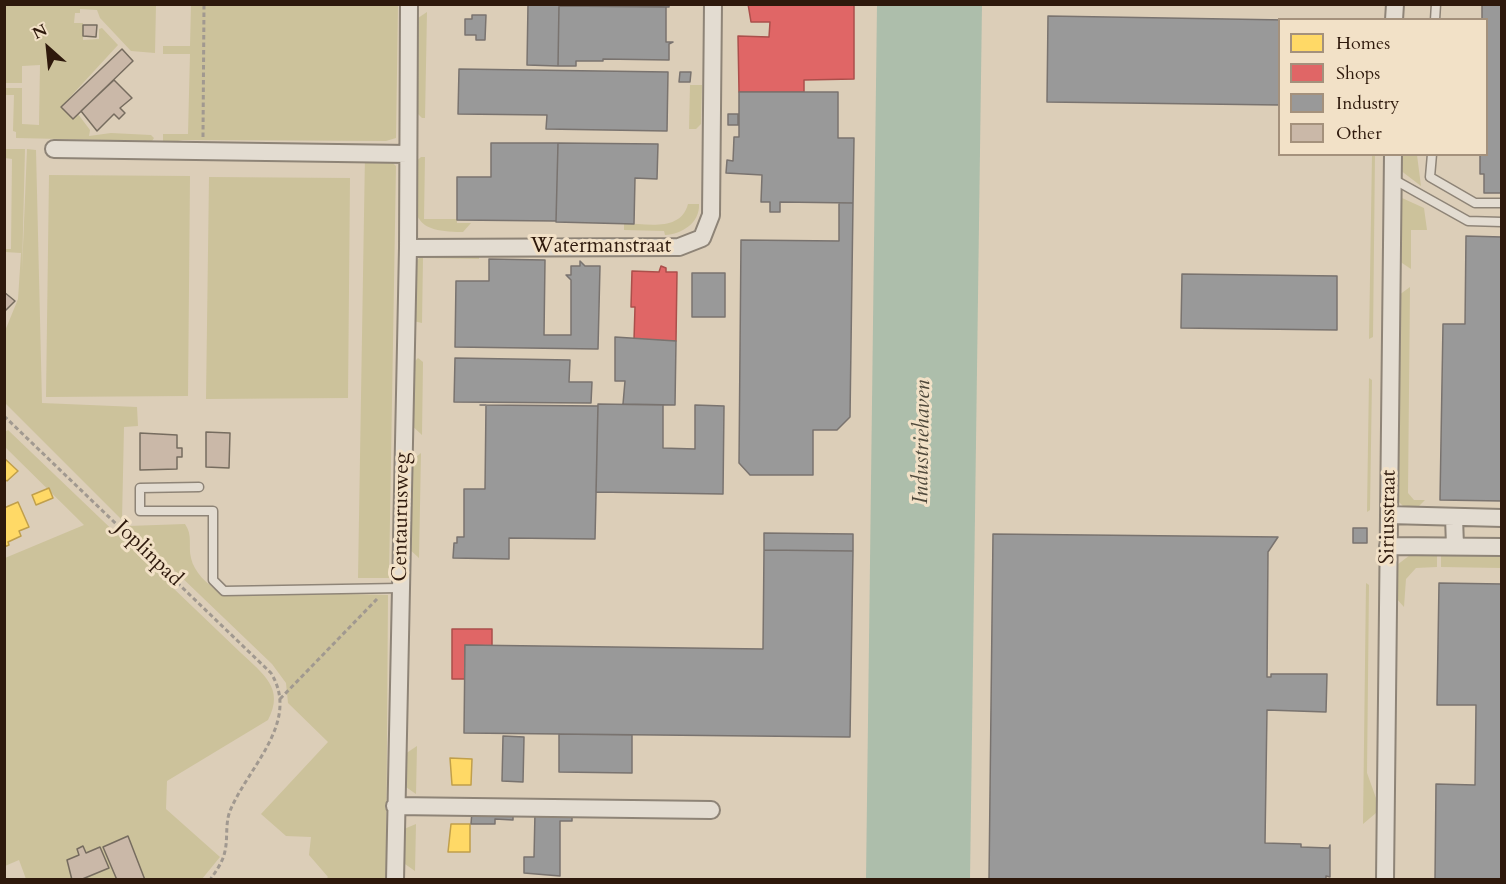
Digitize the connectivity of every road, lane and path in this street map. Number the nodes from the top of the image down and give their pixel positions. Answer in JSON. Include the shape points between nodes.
{"nodes":[{"id":1,"x":204,"y":4,"type":"edge"},
{"id":2,"x":409,"y":4,"type":"edge"},
{"id":3,"x":713,"y":4,"type":"edge"},
{"id":4,"x":54,"y":149,"type":"dead end"},
{"id":5,"x":203,"y":151,"type":"junction"},
{"id":6,"x":408,"y":154,"type":"junction"},
{"id":7,"x":1393,"y":156,"type":"edge"},
{"id":8,"x":1432,"y":156,"type":"edge"},
{"id":9,"x":1393,"y":178,"type":"junction"},
{"id":10,"x":1502,"y":204,"type":"edge"},
{"id":11,"x":1502,"y":222,"type":"edge"},
{"id":12,"x":408,"y":248,"type":"junction"},
{"id":13,"x":4,"y":416,"type":"edge"},
{"id":14,"x":200,"y":487,"type":"dead end"},
{"id":15,"x":1389,"y":515,"type":"junction"},
{"id":16,"x":1454,"y":517,"type":"junction"},
{"id":17,"x":1502,"y":518,"type":"edge"},
{"id":18,"x":1388,"y":546,"type":"junction"},
{"id":19,"x":1455,"y":546,"type":"junction"},
{"id":20,"x":1502,"y":547,"type":"edge"},
{"id":21,"x":394,"y":588,"type":"junction"},
{"id":22,"x":280,"y":699,"type":"junction"},
{"id":23,"x":395,"y":806,"type":"junction"},
{"id":24,"x":711,"y":810,"type":"dead end"},
{"id":25,"x":210,"y":879,"type":"edge"},
{"id":26,"x":395,"y":879,"type":"edge"},
{"id":27,"x":1384,"y":879,"type":"edge"}],
"edges":[{"from":1,"to":5,"type":"path"},
{"from":2,"to":6,"type":"street","name":"Centaurusweg"},
{"from":3,"to":12,"type":"street","name":"Watermanstraat","via":[[711,215],[702,238],[679,247]]},
{"from":4,"to":5,"type":"street"},
{"from":5,"to":6,"type":"street"},
{"from":6,"to":12,"type":"street","name":"Centaurusweg"},
{"from":7,"to":9,"type":"street","name":"Siriusstraat"},
{"from":8,"to":10,"type":"lane","via":[[1431,177],[1475,203]]},
{"from":9,"to":11,"type":"lane","via":[[1468,221]]},
{"from":9,"to":15,"type":"street","name":"Siriusstraat"},
{"from":12,"to":21,"type":"street","name":"Centaurusweg"},
{"from":13,"to":22,"type":"path","name":"Joplinpad","via":[[271,673]]},
{"from":14,"to":21,"type":"lane","via":[[140,488],[140,511],[213,511],[213,580],[224,591]]},
{"from":15,"to":16,"type":"street"},
{"from":15,"to":18,"type":"street","name":"Siriusstraat"},
{"from":16,"to":17,"type":"street"},
{"from":16,"to":19,"type":"street"},
{"from":18,"to":19,"type":"street"},
{"from":18,"to":27,"type":"street","name":"Siriusstraat"},
{"from":19,"to":20,"type":"street"},
{"from":21,"to":22,"type":"path"},
{"from":21,"to":23,"type":"street","name":"Centaurusweg"},
{"from":22,"to":25,"type":"path","name":"Joplinpad","via":[[276,729],[230,811],[225,830],[226,851]]},
{"from":23,"to":24,"type":"street"},
{"from":23,"to":26,"type":"street","name":"Centaurusweg"}]}
